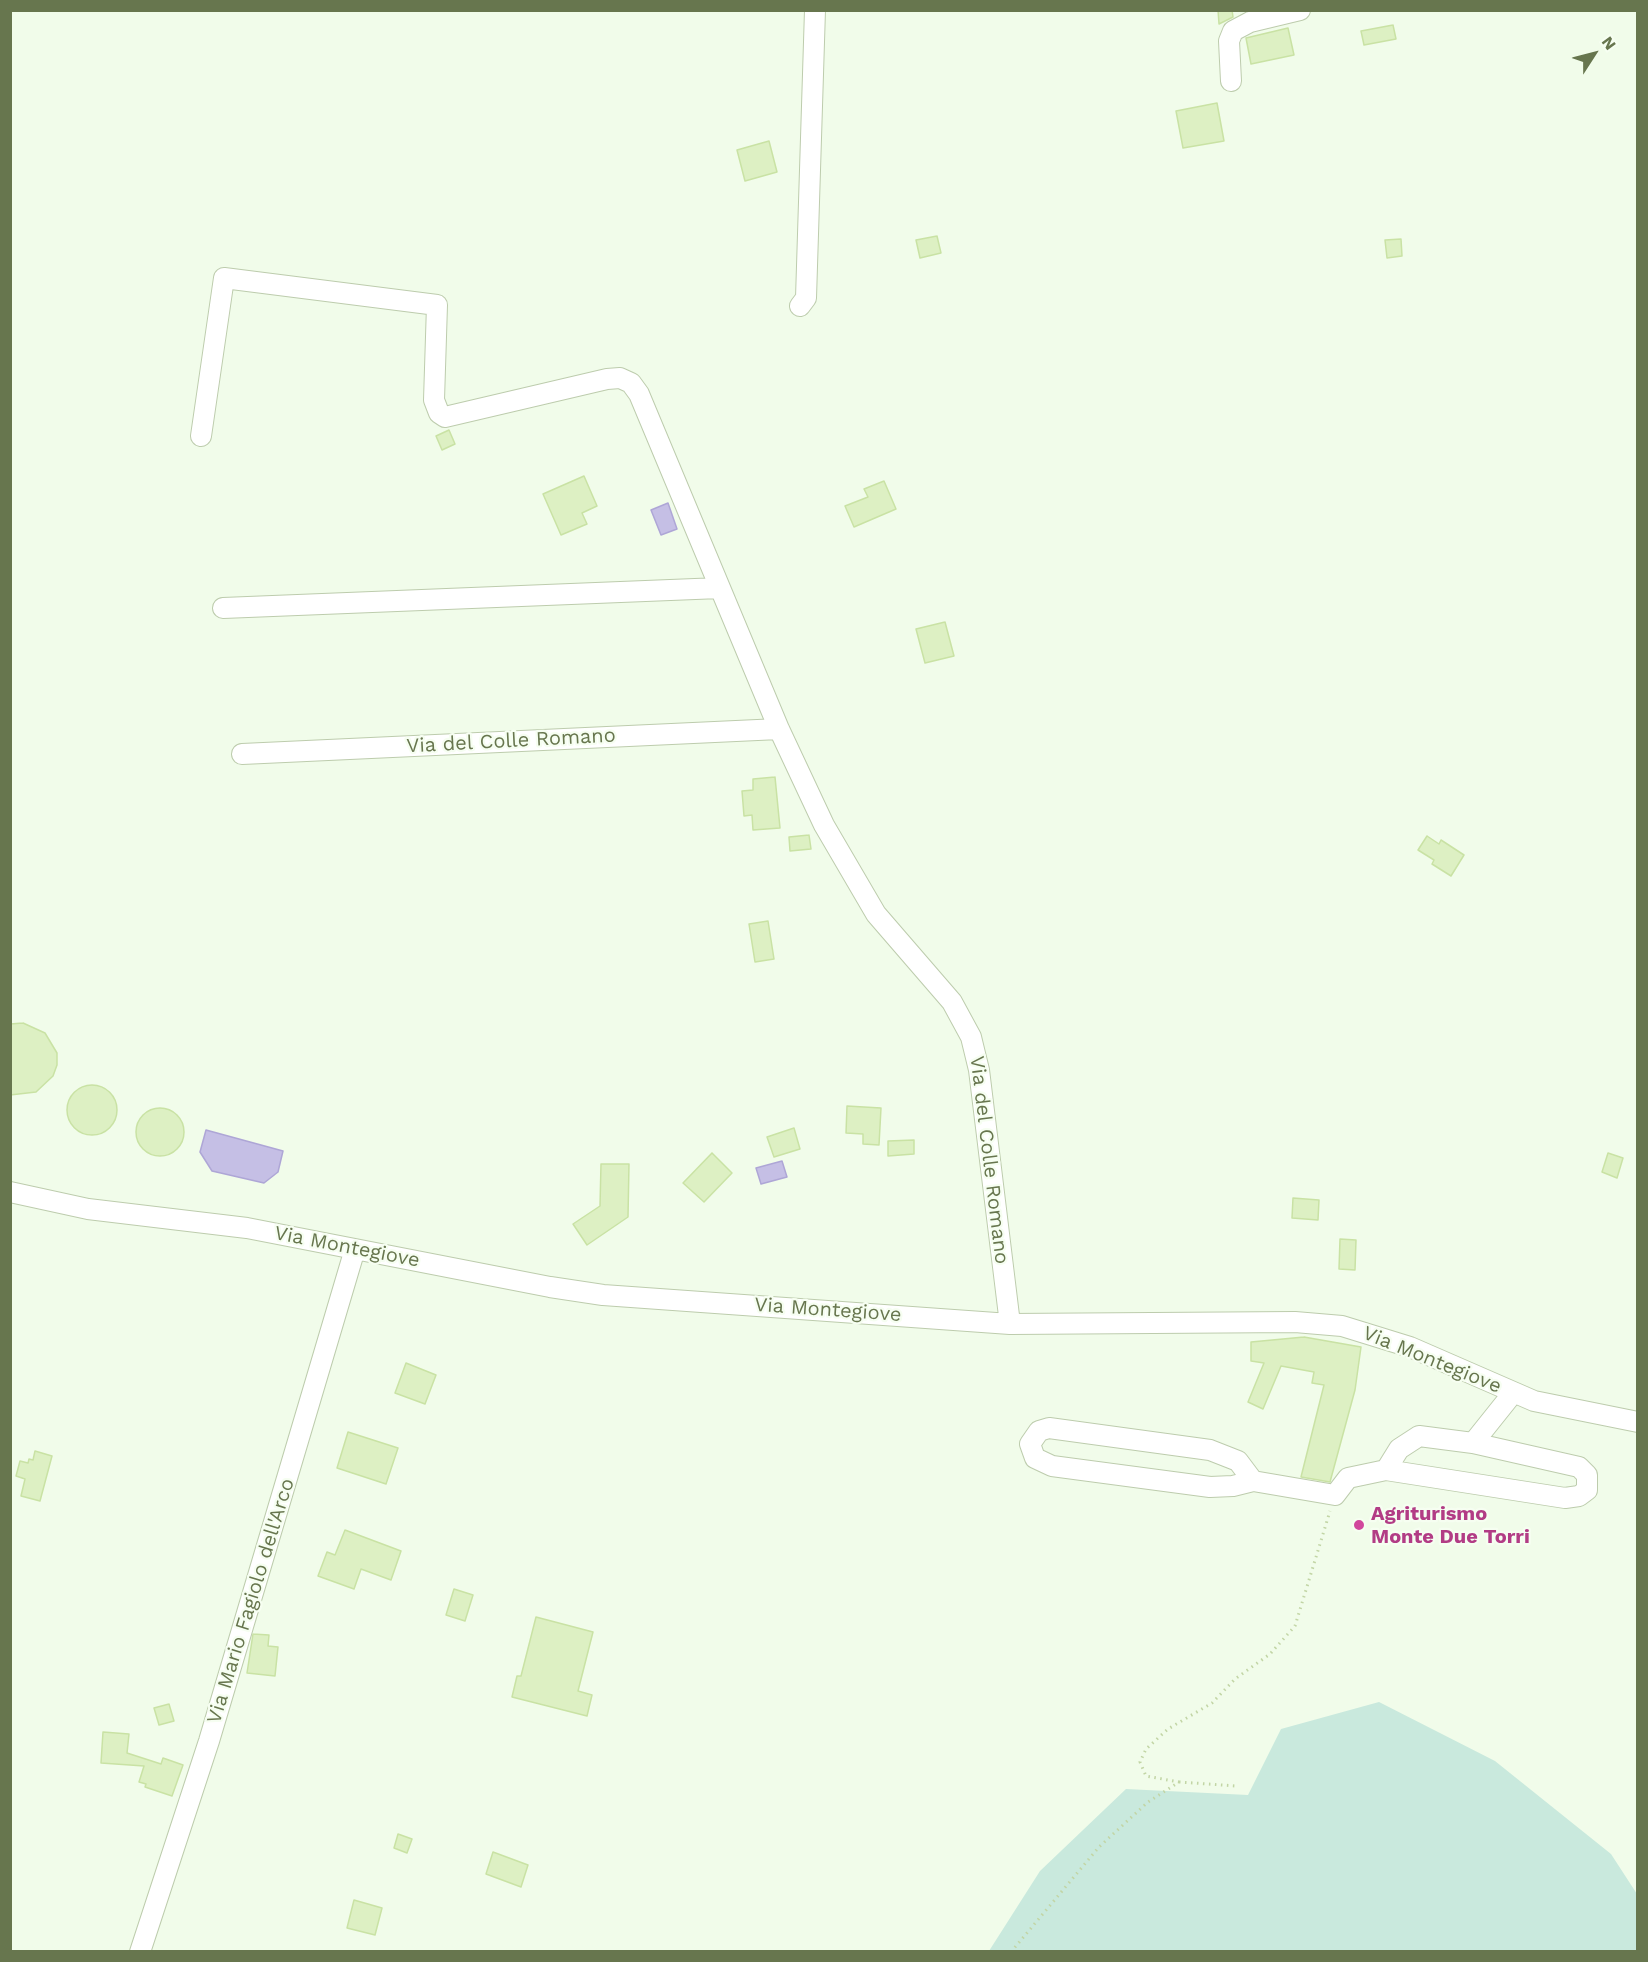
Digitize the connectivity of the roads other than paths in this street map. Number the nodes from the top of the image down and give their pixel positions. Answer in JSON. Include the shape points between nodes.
{"nodes":[{"id":1,"x":815,"y":10,"type":"edge"},
{"id":2,"x":1300,"y":10,"type":"edge"},
{"id":3,"x":1231,"y":81,"type":"dead end"},
{"id":4,"x":800,"y":306,"type":"dead end"},
{"id":5,"x":201,"y":436,"type":"dead end"},
{"id":6,"x":720,"y":588,"type":"junction"},
{"id":7,"x":223,"y":609,"type":"dead end"},
{"id":8,"x":779,"y":729,"type":"junction"},
{"id":9,"x":242,"y":753,"type":"dead end"},
{"id":10,"x":10,"y":1192,"type":"edge"},
{"id":11,"x":355,"y":1249,"type":"junction"},
{"id":12,"x":1010,"y":1324,"type":"junction"},
{"id":13,"x":1513,"y":1393,"type":"junction"},
{"id":14,"x":1638,"y":1422,"type":"edge"},
{"id":15,"x":1473,"y":1443,"type":"junction"},
{"id":16,"x":1386,"y":1470,"type":"junction"},
{"id":17,"x":1253,"y":1481,"type":"junction"},
{"id":18,"x":140,"y":1952,"type":"edge"}],
"edges":[{"from":1,"to":4,"type":"street","via":[[806,298]]},
{"from":2,"to":3,"type":"street","via":[[1250,22],[1233,31],[1229,42]]},
{"from":5,"to":6,"type":"street","name":"Via del Colle Romano","via":[[224,278],[437,305],[434,394],[439,413],[452,417],[608,379],[620,378],[631,383]]},
{"from":6,"to":7,"type":"street"},
{"from":6,"to":8,"type":"street","name":"Via del Colle Romano"},
{"from":8,"to":9,"type":"street","name":"Via del Colle Romano"},
{"from":8,"to":12,"type":"street","name":"Via del Colle Romano","via":[[820,818],[859,888],[888,930],[952,1002],[971,1037],[979,1070]]},
{"from":10,"to":11,"type":"street","name":"Via Montegiove","via":[[78,1208],[225,1225]]},
{"from":11,"to":12,"type":"street","name":"Via Montegiove","via":[[597,1294]]},
{"from":11,"to":18,"type":"street","name":"Via Mario Fagiolo dell'Arco","via":[[208,1741]]},
{"from":12,"to":13,"type":"street","name":"Via Montegiove","via":[[1333,1325],[1395,1341]]},
{"from":13,"to":14,"type":"street","name":"Via Montegiove","via":[[1563,1409]]},
{"from":13,"to":15,"type":"street"},
{"from":15,"to":16,"type":"street","via":[[1419,1436],[1399,1449]]},
{"from":15,"to":16,"type":"street","via":[[1579,1467],[1587,1475],[1587,1490],[1565,1498]]},
{"from":16,"to":17,"type":"street","via":[[1348,1478],[1335,1495]]},
{"from":17,"to":17,"type":"street","via":[[1210,1486],[1052,1466],[1035,1458],[1030,1444],[1039,1431],[1049,1428],[1210,1450],[1238,1461]]}]}
